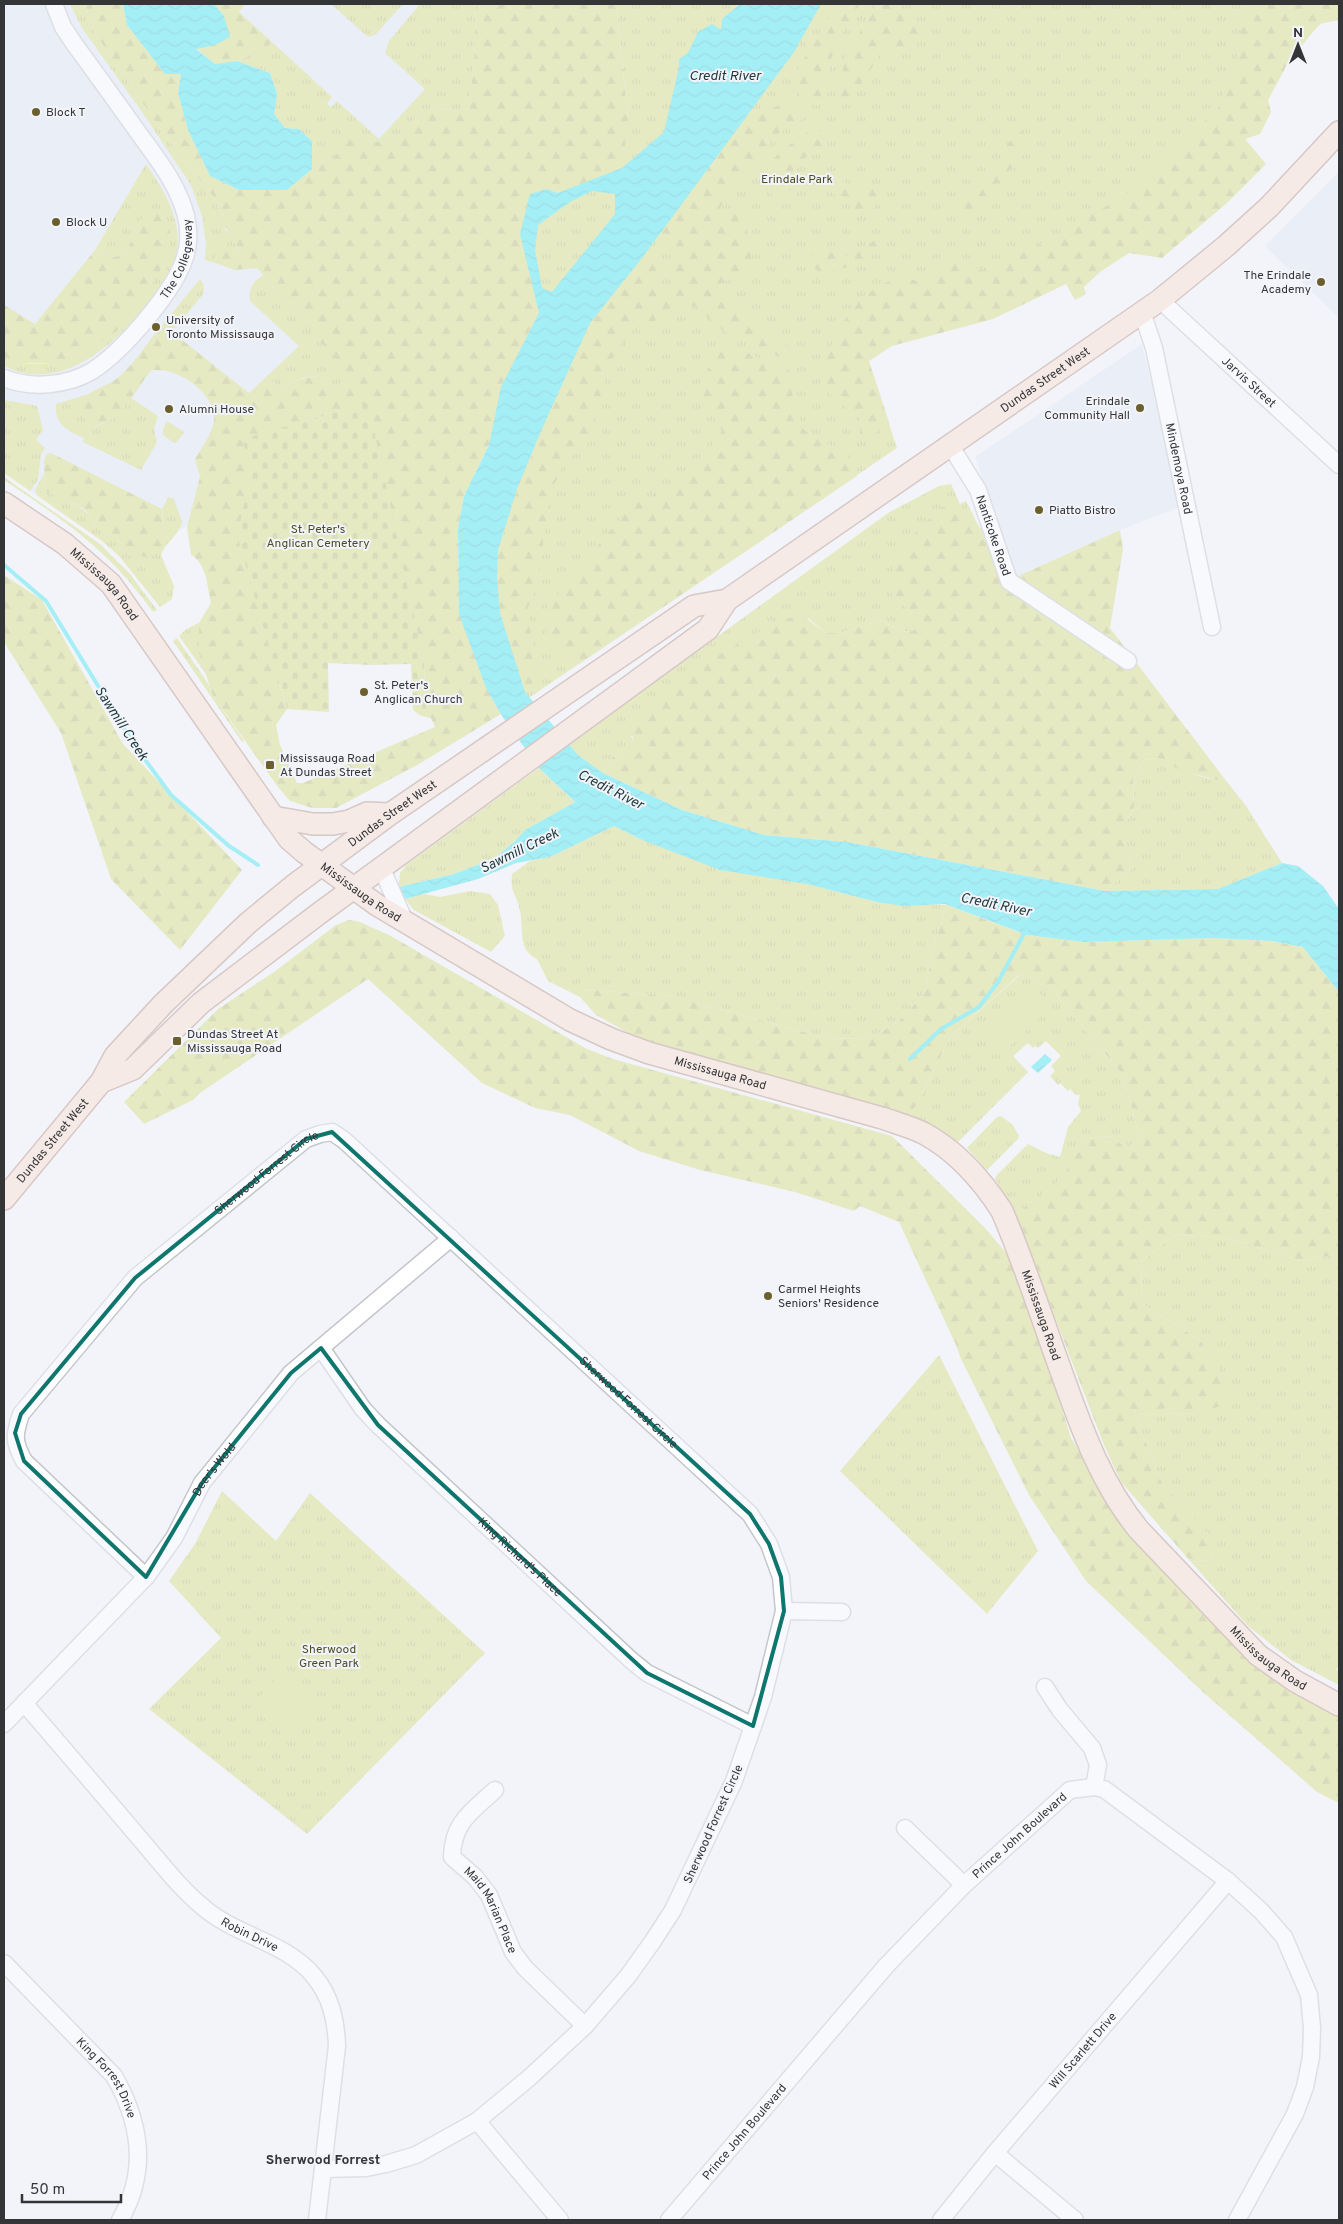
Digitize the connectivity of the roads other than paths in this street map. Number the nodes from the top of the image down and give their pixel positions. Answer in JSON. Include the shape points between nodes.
{"nodes":[{"id":1,"x":54,"y":4,"type":"edge"},
{"id":2,"x":1339,"y":132,"type":"edge"},
{"id":3,"x":1160,"y":300,"type":"junction"},
{"id":4,"x":1142,"y":312,"type":"junction"},
{"id":5,"x":4,"y":378,"type":"edge"},
{"id":6,"x":950,"y":445,"type":"junction"},
{"id":7,"x":1339,"y":465,"type":"edge"},
{"id":8,"x":4,"y":503,"type":"edge"},
{"id":9,"x":727,"y":600,"type":"junction"},
{"id":10,"x":1212,"y":627,"type":"dead end"},
{"id":11,"x":1128,"y":661,"type":"dead end"},
{"id":12,"x":390,"y":814,"type":"junction"},
{"id":13,"x":273,"y":818,"type":"junction"},
{"id":14,"x":321,"y":864,"type":"junction"},
{"id":15,"x":382,"y":869,"type":"junction"},
{"id":16,"x":354,"y":888,"type":"junction"},
{"id":17,"x":405,"y":922,"type":"junction"},
{"id":18,"x":101,"y":1082,"type":"junction"},
{"id":19,"x":4,"y":1199,"type":"edge"},
{"id":20,"x":450,"y":1238,"type":"junction"},
{"id":21,"x":321,"y":1348,"type":"junction"},
{"id":22,"x":146,"y":1577,"type":"junction"},
{"id":23,"x":784,"y":1611,"type":"junction"},
{"id":24,"x":842,"y":1612,"type":"dead end"},
{"id":25,"x":1045,"y":1687,"type":"dead end"},
{"id":26,"x":24,"y":1702,"type":"junction"},
{"id":27,"x":1339,"y":1705,"type":"edge"},
{"id":28,"x":4,"y":1724,"type":"edge"},
{"id":29,"x":753,"y":1726,"type":"junction"},
{"id":30,"x":1094,"y":1787,"type":"junction"},
{"id":31,"x":495,"y":1790,"type":"dead end"},
{"id":32,"x":905,"y":1828,"type":"dead end"},
{"id":33,"x":1228,"y":1881,"type":"junction"},
{"id":34,"x":964,"y":1885,"type":"junction"},
{"id":35,"x":4,"y":1963,"type":"edge"},
{"id":36,"x":585,"y":2026,"type":"junction"},
{"id":37,"x":477,"y":2121,"type":"junction"},
{"id":38,"x":996,"y":2153,"type":"junction"},
{"id":39,"x":323,"y":2169,"type":"junction"},
{"id":40,"x":120,"y":2220,"type":"edge"},
{"id":41,"x":317,"y":2220,"type":"edge"},
{"id":42,"x":560,"y":2220,"type":"edge"},
{"id":43,"x":669,"y":2220,"type":"edge"},
{"id":44,"x":941,"y":2220,"type":"edge"},
{"id":45,"x":1074,"y":2220,"type":"edge"},
{"id":46,"x":1237,"y":2220,"type":"edge"}],
"edges":[{"from":1,"to":5,"type":"street","name":"The Collegeway","via":[[74,44],[175,188],[186,218],[188,245],[185,258],[167,292],[131,336],[92,371],[46,384]]},
{"from":2,"to":3,"type":"main road","name":"Dundas Street West","via":[[1268,207]]},
{"from":3,"to":4,"type":"main road","name":"Dundas Street West"},
{"from":3,"to":7,"type":"street","name":"Jarvis Street"},
{"from":4,"to":6,"type":"main road","name":"Dundas Street West"},
{"from":4,"to":10,"type":"street","name":"Mindemoya Road","via":[[1154,348]]},
{"from":6,"to":9,"type":"main road","name":"Dundas Street West"},
{"from":6,"to":11,"type":"street","name":"Nanticoke Road","via":[[978,490],[1009,581]]},
{"from":8,"to":13,"type":"main road","name":"Mississauga Road","via":[[65,544],[110,584]]},
{"from":9,"to":12,"type":"main road","name":"Dundas Street West","via":[[694,606]]},
{"from":9,"to":15,"type":"main road","name":"Dundas Street West","via":[[708,629]]},
{"from":12,"to":13,"type":"main road","via":[[368,813],[334,824]]},
{"from":12,"to":14,"type":"main road","name":"Dundas Street West"},
{"from":13,"to":14,"type":"main road","name":"Mississauga Road","via":[[289,839]]},
{"from":14,"to":16,"type":"main road","name":"Mississauga Road"},
{"from":14,"to":18,"type":"main road","name":"Dundas Street West","via":[[248,923],[163,1004],[114,1056]]},
{"from":15,"to":16,"type":"main road","name":"Dundas Street West"},
{"from":15,"to":17,"type":"street"},
{"from":16,"to":17,"type":"main road","name":"Mississauga Road"},
{"from":16,"to":18,"type":"main road","name":"Dundas Street West","via":[[201,1003],[133,1069]]},
{"from":17,"to":27,"type":"main road","name":"Mississauga Road","via":[[570,1020],[611,1039],[649,1053],[906,1126],[927,1135],[968,1166],[982,1180],[1002,1211],[1097,1466],[1124,1512],[1258,1655],[1295,1681]]},
{"from":18,"to":19,"type":"main road","name":"Dundas Street West"},
{"from":20,"to":21,"type":"street","name":"Deer's Wold"},
{"from":20,"to":22,"type":"street","name":"Sherwood Forrest Circle","via":[[332,1132],[306,1139],[135,1278],[21,1414],[15,1433],[16,1447],[24,1461]]},
{"from":20,"to":23,"type":"street","name":"Sherwood Forrest Circle","via":[[750,1514],[770,1544],[781,1577]]},
{"from":21,"to":22,"type":"street","name":"Deer's Wold","via":[[291,1373],[202,1483],[174,1538]]},
{"from":21,"to":29,"type":"street","name":"King Richard's Place","via":[[363,1409],[378,1425],[632,1661],[647,1673]]},
{"from":22,"to":26,"type":"street","name":"Deer's Wold"},
{"from":23,"to":24,"type":"street"},
{"from":23,"to":29,"type":"street","name":"Sherwood Forrest Circle"},
{"from":25,"to":30,"type":"street","via":[[1092,1748],[1098,1765]]},
{"from":26,"to":28,"type":"street","name":"Deer's Wold"},
{"from":26,"to":39,"type":"street","name":"Robin Drive","via":[[186,1892],[219,1920],[296,1958],[324,1990],[334,2014],[337,2046]]},
{"from":29,"to":36,"type":"street","name":"Sherwood Forrest Circle","via":[[734,1781],[673,1910],[628,1976]]},
{"from":30,"to":33,"type":"street","via":[[1104,1789]]},
{"from":30,"to":34,"type":"street","name":"Prince John Boulevard","via":[[1070,1790]]},
{"from":31,"to":36,"type":"street","name":"Maid Marian Place","via":[[470,1812],[456,1830],[452,1839],[452,1857],[475,1877],[489,1895],[513,1952],[525,1968]]},
{"from":32,"to":34,"type":"street"},
{"from":33,"to":38,"type":"street","name":"Will Scarlett Drive"},
{"from":33,"to":46,"type":"street","via":[[1284,1937],[1309,1995],[1312,2028],[1311,2058],[1295,2114]]},
{"from":34,"to":43,"type":"street","name":"Prince John Boulevard","via":[[886,1966]]},
{"from":35,"to":40,"type":"street","name":"King Forrest Drive","via":[[114,2076],[126,2096],[139,2143],[138,2169]]},
{"from":36,"to":37,"type":"street","name":"Sherwood Forrest Circle"},
{"from":37,"to":39,"type":"street","name":"Sherwood Forrest Circle","via":[[416,2155],[366,2168]]},
{"from":37,"to":42,"type":"street"},
{"from":38,"to":44,"type":"street","name":"Will Scarlett Drive"},
{"from":38,"to":45,"type":"street"},
{"from":39,"to":41,"type":"street","name":"Robin Drive"}]}
